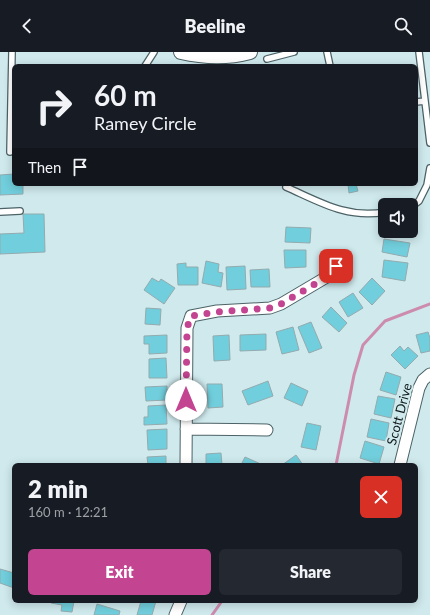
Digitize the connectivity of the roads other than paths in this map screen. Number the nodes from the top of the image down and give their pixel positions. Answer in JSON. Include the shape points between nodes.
{"nodes":[{"id":1,"x":12,"y":52,"type":"edge"},
{"id":2,"x":154,"y":52,"type":"edge"},
{"id":3,"x":181,"y":52,"type":"edge"},
{"id":4,"x":250,"y":52,"type":"edge"},
{"id":5,"x":294,"y":52,"type":"edge"},
{"id":6,"x":327,"y":52,"type":"edge"},
{"id":7,"x":418,"y":52,"type":"edge"},
{"id":8,"x":267,"y":59,"type":"dead end"},
{"id":9,"x":147,"y":64,"type":"edge"},
{"id":10,"x":330,"y":64,"type":"edge"},
{"id":11,"x":425,"y":101,"type":"junction"},
{"id":12,"x":418,"y":102,"type":"edge"},
{"id":13,"x":430,"y":143,"type":"edge"},
{"id":14,"x":10,"y":152,"type":"dead end"},
{"id":15,"x":430,"y":168,"type":"edge"},
{"id":16,"x":286,"y":187,"type":"dead end"},
{"id":17,"x":418,"y":202,"type":"edge"},
{"id":18,"x":20,"y":211,"type":"dead end"},
{"id":19,"x":0,"y":212,"type":"edge"},
{"id":20,"x":378,"y":213,"type":"edge"},
{"id":21,"x":336,"y":266,"type":"dead end"},
{"id":22,"x":430,"y":374,"type":"edge"},
{"id":23,"x":186,"y":429,"type":"junction"},
{"id":24,"x":267,"y":430,"type":"dead end"},
{"id":25,"x":186,"y":463,"type":"edge"},
{"id":26,"x":400,"y":463,"type":"edge"},
{"id":27,"x":180,"y":603,"type":"edge"},
{"id":28,"x":175,"y":615,"type":"edge"}],
"edges":[{"from":1,"to":14,"type":"lane"},
{"from":2,"to":9,"type":"lane"},
{"from":3,"to":4,"type":"street","via":[[198,56],[231,56]]},
{"from":5,"to":8,"type":"lane"},
{"from":6,"to":10,"type":"lane"},
{"from":7,"to":11,"type":"lane"},
{"from":11,"to":12,"type":"lane"},
{"from":11,"to":13,"type":"lane"},
{"from":15,"to":17,"type":"lane","via":[[427,185]]},
{"from":16,"to":20,"type":"lane","via":[[351,213]]},
{"from":18,"to":19,"type":"lane"},
{"from":21,"to":23,"type":"street","via":[[325,278],[270,308],[191,316],[187,328]]},
{"from":22,"to":26,"type":"street","name":"Scott Drive","via":[[419,388]]},
{"from":23,"to":24,"type":"street"},
{"from":23,"to":25,"type":"street"},
{"from":27,"to":28,"type":"street"}]}
